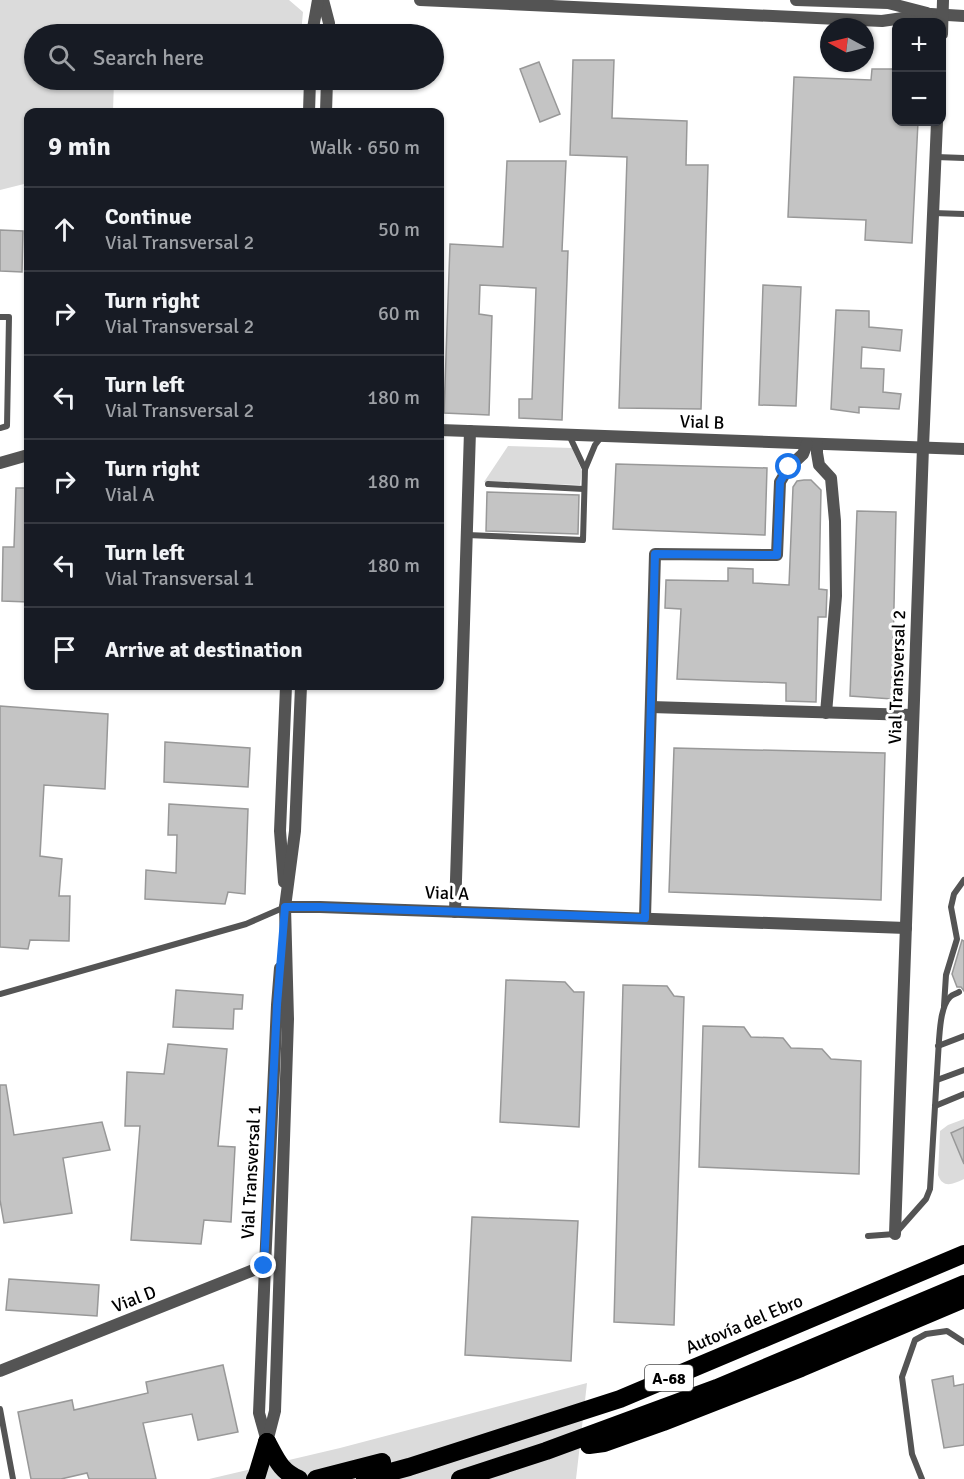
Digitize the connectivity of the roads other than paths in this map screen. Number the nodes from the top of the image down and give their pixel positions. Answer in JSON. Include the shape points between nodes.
{"nodes":[{"id":1,"x":318,"y":0,"type":"edge"},
{"id":2,"x":323,"y":0,"type":"edge"},
{"id":3,"x":420,"y":0,"type":"edge"},
{"id":4,"x":796,"y":0,"type":"edge"},
{"id":5,"x":943,"y":0,"type":"edge"},
{"id":6,"x":937,"y":15,"type":"junction"},
{"id":7,"x":964,"y":16,"type":"edge"},
{"id":8,"x":938,"y":18,"type":"edge"},
{"id":9,"x":314,"y":24,"type":"edge"},
{"id":10,"x":329,"y":24,"type":"edge"},
{"id":11,"x":310,"y":90,"type":"edge"},
{"id":12,"x":327,"y":90,"type":"edge"},
{"id":13,"x":309,"y":108,"type":"edge"},
{"id":14,"x":326,"y":108,"type":"edge"},
{"id":15,"x":938,"y":126,"type":"edge"},
{"id":16,"x":936,"y":157,"type":"junction"},
{"id":17,"x":964,"y":158,"type":"edge"},
{"id":18,"x":933,"y":213,"type":"junction"},
{"id":19,"x":964,"y":214,"type":"edge"},
{"id":20,"x":0,"y":317,"type":"edge"},
{"id":21,"x":0,"y":428,"type":"edge"},
{"id":22,"x":444,"y":430,"type":"edge"},
{"id":23,"x":470,"y":431,"type":"junction"},
{"id":24,"x":569,"y":435,"type":"junction"},
{"id":25,"x":602,"y":436,"type":"junction"},
{"id":26,"x":812,"y":444,"type":"junction"},
{"id":27,"x":923,"y":447,"type":"junction"},
{"id":28,"x":964,"y":449,"type":"edge"},
{"id":29,"x":24,"y":456,"type":"edge"},
{"id":30,"x":0,"y":463,"type":"edge"},
{"id":31,"x":585,"y":469,"type":"junction"},
{"id":32,"x":488,"y":484,"type":"dead end"},
{"id":33,"x":584,"y":489,"type":"junction"},
{"id":34,"x":467,"y":535,"type":"junction"},
{"id":35,"x":286,"y":690,"type":"edge"},
{"id":36,"x":301,"y":690,"type":"edge"},
{"id":37,"x":651,"y":707,"type":"junction"},
{"id":38,"x":826,"y":713,"type":"junction"},
{"id":39,"x":913,"y":715,"type":"junction"},
{"id":40,"x":964,"y":880,"type":"edge"},
{"id":41,"x":285,"y":907,"type":"junction"},
{"id":42,"x":455,"y":912,"type":"junction"},
{"id":43,"x":645,"y":918,"type":"junction"},
{"id":44,"x":906,"y":927,"type":"junction"},
{"id":45,"x":959,"y":992,"type":"dead end"},
{"id":46,"x":0,"y":994,"type":"edge"},
{"id":47,"x":944,"y":1009,"type":"junction"},
{"id":48,"x":964,"y":1036,"type":"edge"},
{"id":49,"x":938,"y":1046,"type":"junction"},
{"id":50,"x":964,"y":1070,"type":"edge"},
{"id":51,"x":937,"y":1080,"type":"junction"},
{"id":52,"x":964,"y":1094,"type":"edge"},
{"id":53,"x":935,"y":1106,"type":"junction"},
{"id":54,"x":896,"y":1234,"type":"junction"},
{"id":55,"x":868,"y":1236,"type":"dead end"},
{"id":56,"x":964,"y":1254,"type":"edge"},
{"id":57,"x":280,"y":1259,"type":"junction"},
{"id":58,"x":264,"y":1266,"type":"junction"},
{"id":59,"x":964,"y":1284,"type":"edge"},
{"id":60,"x":964,"y":1299,"type":"edge"},
{"id":61,"x":964,"y":1342,"type":"edge"},
{"id":62,"x":0,"y":1371,"type":"edge"},
{"id":63,"x":0,"y":1408,"type":"edge"},
{"id":64,"x":581,"y":1412,"type":"junction"},
{"id":65,"x":267,"y":1442,"type":"junction"},
{"id":66,"x":546,"y":1451,"type":"junction"},
{"id":67,"x":13,"y":1479,"type":"edge"},
{"id":68,"x":255,"y":1479,"type":"edge"},
{"id":69,"x":299,"y":1479,"type":"edge"},
{"id":70,"x":316,"y":1479,"type":"edge"},
{"id":71,"x":365,"y":1479,"type":"edge"},
{"id":72,"x":460,"y":1479,"type":"edge"},
{"id":73,"x":922,"y":1479,"type":"edge"}],
"edges":[{"from":1,"to":9,"type":"street"},
{"from":2,"to":10,"type":"street"},
{"from":3,"to":6,"type":"street","via":[[882,21]]},
{"from":4,"to":6,"type":"street","via":[[888,3]]},
{"from":5,"to":6,"type":"street"},
{"from":6,"to":7,"type":"street"},
{"from":6,"to":8,"type":"street"},
{"from":11,"to":13,"type":"street"},
{"from":12,"to":14,"type":"street"},
{"from":15,"to":16,"type":"street","name":"Vial Transversal 2"},
{"from":16,"to":17,"type":"lane"},
{"from":16,"to":18,"type":"street","name":"Vial Transversal 2"},
{"from":18,"to":19,"type":"lane"},
{"from":18,"to":27,"type":"street","name":"Vial Transversal 2"},
{"from":20,"to":21,"type":"lane","via":[[9,317],[7,426]]},
{"from":22,"to":23,"type":"street","name":"Vial B"},
{"from":23,"to":24,"type":"street","name":"Vial B"},
{"from":23,"to":34,"type":"street"},
{"from":24,"to":25,"type":"street","name":"Vial B"},
{"from":24,"to":31,"type":"lane"},
{"from":25,"to":26,"type":"street","name":"Vial B"},
{"from":25,"to":31,"type":"lane"},
{"from":26,"to":27,"type":"street","name":"Vial B"},
{"from":26,"to":37,"type":"street","via":[[780,482],[777,555],[655,554]]},
{"from":26,"to":38,"type":"street","via":[[819,465],[831,478],[835,521],[836,596]]},
{"from":27,"to":28,"type":"street","name":"Vial B"},
{"from":27,"to":39,"type":"street","name":"Vial Transversal 2"},
{"from":29,"to":30,"type":"street"},
{"from":31,"to":33,"type":"lane"},
{"from":32,"to":33,"type":"lane"},
{"from":33,"to":34,"type":"lane","via":[[583,540]]},
{"from":34,"to":42,"type":"street"},
{"from":35,"to":41,"type":"street","name":"Vial Transversal 1","via":[[280,831]]},
{"from":36,"to":41,"type":"street","name":"Vial Transversal 1","via":[[295,831]]},
{"from":37,"to":38,"type":"street"},
{"from":37,"to":43,"type":"street"},
{"from":38,"to":39,"type":"street"},
{"from":39,"to":44,"type":"street","name":"Vial Transversal 2"},
{"from":40,"to":47,"type":"lane","via":[[951,907],[957,939],[946,975]]},
{"from":41,"to":42,"type":"street","name":"Vial A"},
{"from":41,"to":46,"type":"lane","name":"Vial A","via":[[246,924]]},
{"from":41,"to":57,"type":"street","name":"Vial Transversal 1","via":[[288,1019]]},
{"from":41,"to":58,"type":"street","name":"Vial Transversal 1"},
{"from":42,"to":43,"type":"street","name":"Vial A"},
{"from":43,"to":44,"type":"street","name":"Vial A"},
{"from":44,"to":54,"type":"street","name":"Vial Transversal 2"},
{"from":45,"to":47,"type":"lane","via":[[950,997]]},
{"from":47,"to":49,"type":"lane"},
{"from":48,"to":49,"type":"lane"},
{"from":49,"to":51,"type":"lane"},
{"from":50,"to":51,"type":"lane"},
{"from":51,"to":53,"type":"lane"},
{"from":52,"to":53,"type":"lane"},
{"from":53,"to":54,"type":"lane","via":[[930,1189]]},
{"from":54,"to":55,"type":"lane"},
{"from":56,"to":64,"type":"highway","name":"Autovía del Ebro","number":"A-68"},
{"from":57,"to":58,"type":"street","name":"Vial D"},
{"from":57,"to":65,"type":"street","name":"Vial Transversal 1","via":[[275,1411]]},
{"from":58,"to":62,"type":"street","name":"Vial D"},
{"from":58,"to":65,"type":"street","name":"Vial Transversal 1","via":[[259,1413]]},
{"from":59,"to":66,"type":"highway","number":"A-68","via":[[717,1388]]},
{"from":60,"to":66,"type":"highway","via":[[663,1422],[604,1443]]},
{"from":61,"to":73,"type":"lane","via":[[947,1331],[915,1340],[902,1377],[912,1454]]},
{"from":63,"to":67,"type":"lane"},
{"from":64,"to":70,"type":"highway","via":[[538,1413]]},
{"from":64,"to":71,"type":"highway","name":"Autovía del Ebro","number":"A-68"},
{"from":65,"to":68,"type":"highway"},
{"from":65,"to":69,"type":"highway","via":[[288,1475]]},
{"from":66,"to":72,"type":"highway","number":"A-68"}]}
